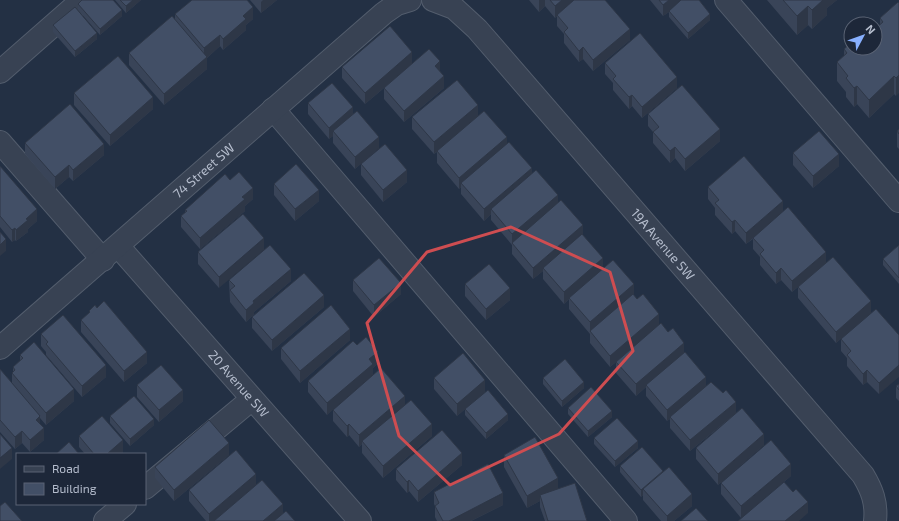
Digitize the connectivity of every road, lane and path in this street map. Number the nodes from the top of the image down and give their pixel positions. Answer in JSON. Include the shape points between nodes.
{"nodes":[{"id":1,"x":82,"y":0,"type":"edge"},
{"id":2,"x":410,"y":0,"type":"edge"},
{"id":3,"x":433,"y":0,"type":"edge"},
{"id":4,"x":726,"y":0,"type":"edge"},
{"id":5,"x":0,"y":72,"type":"edge"},
{"id":6,"x":273,"y":109,"type":"junction"},
{"id":7,"x":0,"y":142,"type":"edge"},
{"id":8,"x":899,"y":201,"type":"edge"},
{"id":9,"x":110,"y":253,"type":"junction"},
{"id":10,"x":0,"y":348,"type":"edge"},
{"id":11,"x":252,"y":399,"type":"junction"},
{"id":12,"x":146,"y":487,"type":"edge"},
{"id":13,"x":124,"y":505,"type":"edge"},
{"id":14,"x":875,"y":513,"type":"edge"},
{"id":15,"x":104,"y":521,"type":"edge"},
{"id":16,"x":360,"y":521,"type":"edge"},
{"id":17,"x":626,"y":521,"type":"edge"}],
"edges":[{"from":1,"to":5,"type":"street"},
{"from":2,"to":6,"type":"street","name":"74 Street SW","via":[[384,12]]},
{"from":3,"to":14,"type":"street","name":"19A Avenue SW","via":[[454,8],[477,29],[863,475],[872,491]]},
{"from":4,"to":8,"type":"street"},
{"from":6,"to":9,"type":"street","name":"74 Street SW"},
{"from":6,"to":17,"type":"street"},
{"from":7,"to":9,"type":"street","name":"20 Avenue SW"},
{"from":9,"to":10,"type":"street","name":"74 Street SW"},
{"from":9,"to":11,"type":"street","name":"20 Avenue SW"},
{"from":11,"to":12,"type":"street"},
{"from":11,"to":16,"type":"street","name":"20 Avenue SW"},
{"from":13,"to":15,"type":"street"}]}
